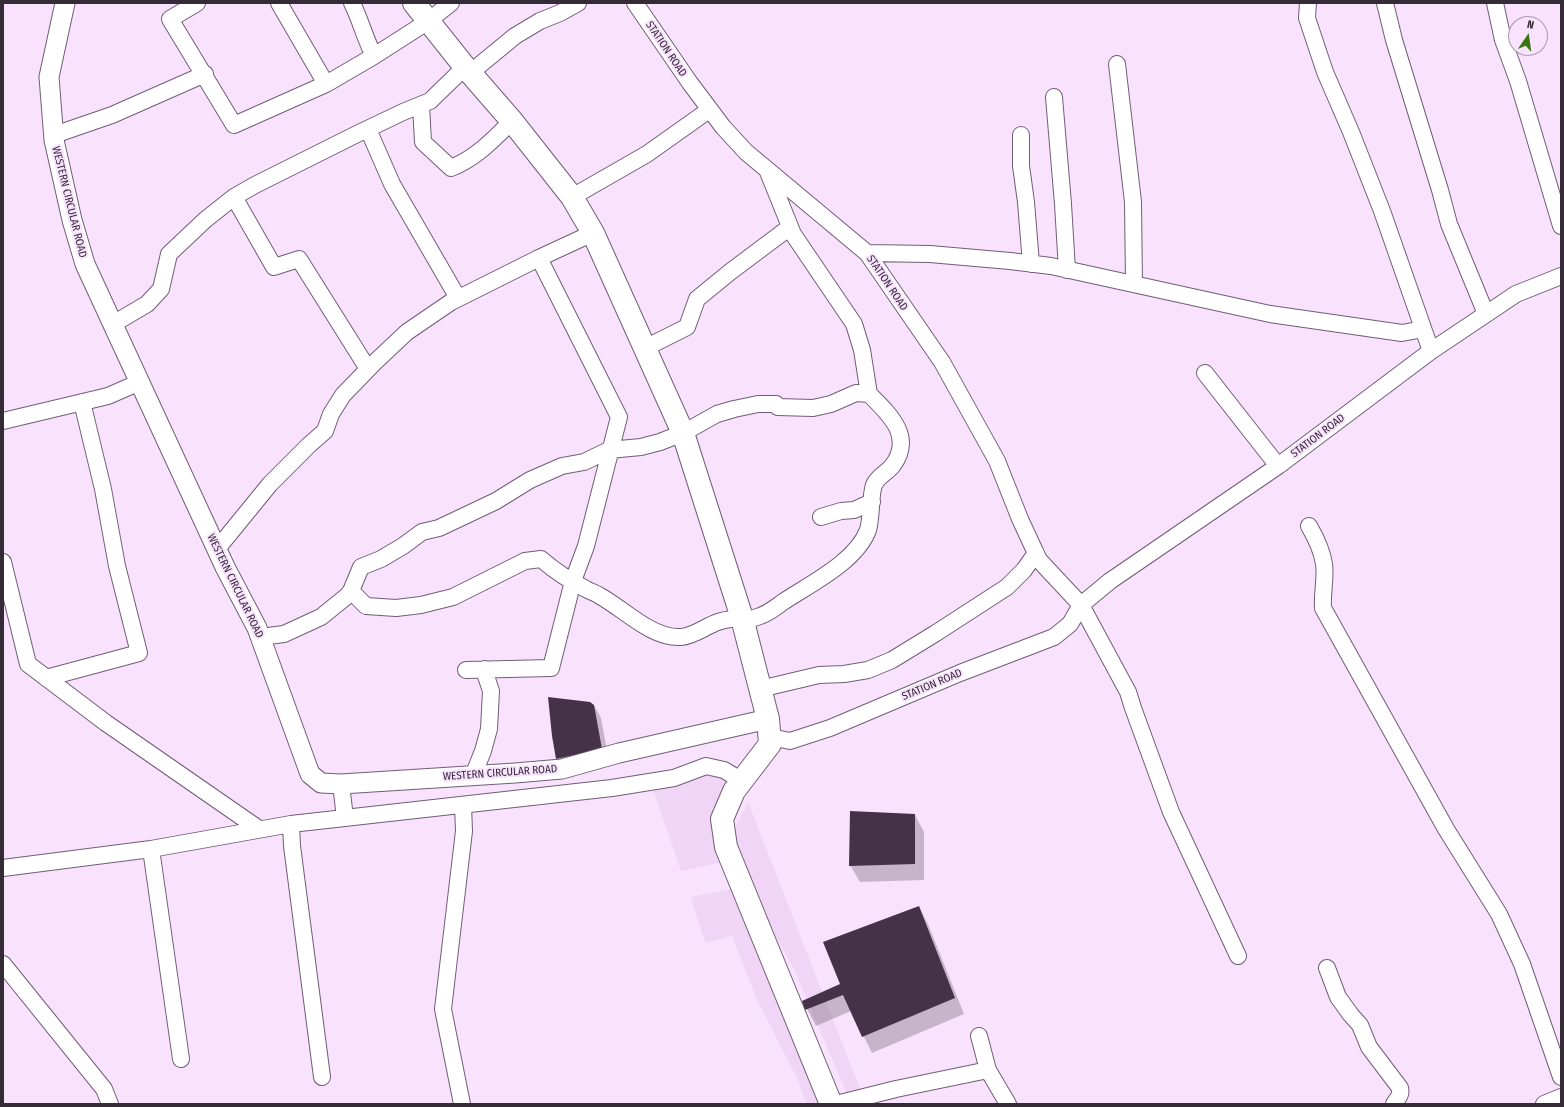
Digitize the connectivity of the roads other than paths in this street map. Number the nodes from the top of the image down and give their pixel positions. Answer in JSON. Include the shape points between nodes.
{"nodes":[{"id":1,"x":65,"y":3,"type":"edge"},
{"id":2,"x":197,"y":3,"type":"edge"},
{"id":3,"x":279,"y":3,"type":"edge"},
{"id":4,"x":352,"y":3,"type":"edge"},
{"id":5,"x":414,"y":3,"type":"edge"},
{"id":6,"x":451,"y":3,"type":"edge"},
{"id":7,"x":578,"y":3,"type":"edge"},
{"id":8,"x":635,"y":3,"type":"edge"},
{"id":9,"x":1308,"y":3,"type":"edge"},
{"id":10,"x":1386,"y":3,"type":"edge"},
{"id":11,"x":1495,"y":3,"type":"edge"},
{"id":12,"x":428,"y":22,"type":"junction"},
{"id":13,"x":374,"y":56,"type":"junction"},
{"id":14,"x":1117,"y":64,"type":"dead end"},
{"id":15,"x":467,"y":70,"type":"junction"},
{"id":16,"x":205,"y":74,"type":"junction"},
{"id":17,"x":326,"y":84,"type":"junction"},
{"id":18,"x":1054,"y":97,"type":"dead end"},
{"id":19,"x":421,"y":105,"type":"junction"},
{"id":20,"x":709,"y":110,"type":"junction"},
{"id":21,"x":512,"y":121,"type":"junction"},
{"id":22,"x":368,"y":129,"type":"junction"},
{"id":23,"x":54,"y":135,"type":"junction"},
{"id":24,"x":1021,"y":135,"type":"dead end"},
{"id":25,"x":768,"y":170,"type":"junction"},
{"id":26,"x":234,"y":197,"type":"junction"},
{"id":27,"x":572,"y":197,"type":"junction"},
{"id":28,"x":1561,"y":226,"type":"edge"},
{"id":29,"x":790,"y":228,"type":"junction"},
{"id":30,"x":593,"y":233,"type":"junction"},
{"id":31,"x":867,"y":253,"type":"junction"},
{"id":32,"x":539,"y":258,"type":"junction"},
{"id":33,"x":1031,"y":264,"type":"junction"},
{"id":34,"x":1067,"y":270,"type":"junction"},
{"id":35,"x":1561,"y":276,"type":"edge"},
{"id":36,"x":1134,"y":284,"type":"junction"},
{"id":37,"x":458,"y":298,"type":"junction"},
{"id":38,"x":1486,"y":314,"type":"junction"},
{"id":39,"x":113,"y":324,"type":"junction"},
{"id":40,"x":1423,"y":329,"type":"junction"},
{"id":41,"x":645,"y":348,"type":"junction"},
{"id":42,"x":1431,"y":351,"type":"junction"},
{"id":43,"x":368,"y":369,"type":"junction"},
{"id":44,"x":1205,"y":374,"type":"dead end"},
{"id":45,"x":140,"y":382,"type":"junction"},
{"id":46,"x":869,"y":394,"type":"junction"},
{"id":47,"x":82,"y":402,"type":"junction"},
{"id":48,"x":3,"y":421,"type":"edge"},
{"id":49,"x":683,"y":433,"type":"junction"},
{"id":50,"x":609,"y":450,"type":"junction"},
{"id":51,"x":1278,"y":466,"type":"junction"},
{"id":52,"x":872,"y":502,"type":"junction"},
{"id":53,"x":821,"y":518,"type":"dead end"},
{"id":54,"x":1309,"y":526,"type":"dead end"},
{"id":55,"x":216,"y":549,"type":"junction"},
{"id":56,"x":1036,"y":553,"type":"junction"},
{"id":57,"x":3,"y":562,"type":"edge"},
{"id":58,"x":573,"y":581,"type":"junction"},
{"id":59,"x":351,"y":591,"type":"junction"},
{"id":60,"x":1081,"y":605,"type":"junction"},
{"id":61,"x":742,"y":620,"type":"junction"},
{"id":62,"x":260,"y":637,"type":"junction"},
{"id":63,"x":485,"y":669,"type":"junction"},
{"id":64,"x":466,"y":670,"type":"dead end"},
{"id":65,"x":46,"y":678,"type":"junction"},
{"id":66,"x":760,"y":689,"type":"junction"},
{"id":67,"x":769,"y":728,"type":"junction"},
{"id":68,"x":473,"y":776,"type":"junction"},
{"id":69,"x":742,"y":780,"type":"junction"},
{"id":70,"x":341,"y":784,"type":"junction"},
{"id":71,"x":463,"y":805,"type":"junction"},
{"id":72,"x":345,"y":818,"type":"junction"},
{"id":73,"x":291,"y":824,"type":"junction"},
{"id":74,"x":259,"y":829,"type":"junction"},
{"id":75,"x":151,"y":849,"type":"junction"},
{"id":76,"x":3,"y":868,"type":"edge"},
{"id":77,"x":1238,"y":956,"type":"dead end"},
{"id":78,"x":3,"y":964,"type":"edge"},
{"id":79,"x":1327,"y":968,"type":"dead end"},
{"id":80,"x":979,"y":1036,"type":"dead end"},
{"id":81,"x":182,"y":1059,"type":"dead end"},
{"id":82,"x":988,"y":1070,"type":"junction"},
{"id":83,"x":322,"y":1076,"type":"dead end"},
{"id":84,"x":1561,"y":1077,"type":"edge"},
{"id":85,"x":1561,"y":1097,"type":"edge"},
{"id":86,"x":110,"y":1104,"type":"edge"},
{"id":87,"x":462,"y":1104,"type":"edge"},
{"id":88,"x":831,"y":1104,"type":"edge"},
{"id":89,"x":836,"y":1104,"type":"edge"},
{"id":90,"x":1008,"y":1104,"type":"edge"},
{"id":91,"x":1394,"y":1104,"type":"edge"},
{"id":92,"x":1544,"y":1104,"type":"edge"}],
"edges":[{"from":1,"to":23,"type":"street","name":"WESTERN CIRCULAR ROAD","via":[[49,77]]},
{"from":2,"to":16,"type":"street","via":[[170,19]]},
{"from":3,"to":17,"type":"street"},
{"from":4,"to":13,"type":"street"},
{"from":5,"to":12,"type":"main road"},
{"from":6,"to":12,"type":"street"},
{"from":7,"to":15,"type":"street","via":[[515,36]]},
{"from":8,"to":20,"type":"street","name":"STATION ROAD"},
{"from":9,"to":40,"type":"street","via":[[1307,18],[1325,72],[1382,211]]},
{"from":10,"to":38,"type":"street","via":[[1394,40],[1449,224]]},
{"from":11,"to":28,"type":"street","via":[[1503,40],[1518,81]]},
{"from":12,"to":13,"type":"street"},
{"from":12,"to":15,"type":"main road"},
{"from":13,"to":17,"type":"street"},
{"from":14,"to":36,"type":"street","via":[[1133,202]]},
{"from":15,"to":19,"type":"street","via":[[430,102]]},
{"from":15,"to":21,"type":"main road"},
{"from":16,"to":17,"type":"street","via":[[234,124]]},
{"from":16,"to":23,"type":"street","via":[[112,115]]},
{"from":18,"to":34,"type":"street"},
{"from":19,"to":21,"type":"street","via":[[423,142],[451,168],[485,148]]},
{"from":19,"to":22,"type":"street"},
{"from":20,"to":25,"type":"street","name":"STATION ROAD","via":[[746,152]]},
{"from":20,"to":27,"type":"street","via":[[647,154]]},
{"from":21,"to":27,"type":"main road"},
{"from":22,"to":26,"type":"street"},
{"from":22,"to":37,"type":"street","via":[[392,184]]},
{"from":23,"to":39,"type":"street","name":"WESTERN CIRCULAR ROAD","via":[[72,220],[85,264]]},
{"from":24,"to":33,"type":"street","via":[[1021,166]]},
{"from":25,"to":29,"type":"street"},
{"from":25,"to":31,"type":"street","name":"STATION ROAD"},
{"from":26,"to":39,"type":"street","via":[[169,254],[161,289],[147,304]]},
{"from":26,"to":43,"type":"street","via":[[274,267],[300,259]]},
{"from":27,"to":30,"type":"main road"},
{"from":29,"to":41,"type":"street","via":[[697,299],[687,327]]},
{"from":29,"to":46,"type":"street","via":[[854,324],[862,350]]},
{"from":30,"to":32,"type":"street"},
{"from":30,"to":41,"type":"main road"},
{"from":31,"to":33,"type":"street","via":[[930,254]]},
{"from":31,"to":56,"type":"street","name":"STATION ROAD","via":[[942,362],[997,461]]},
{"from":32,"to":37,"type":"street"},
{"from":32,"to":50,"type":"street","via":[[619,417]]},
{"from":33,"to":34,"type":"street"},
{"from":34,"to":36,"type":"street"},
{"from":35,"to":38,"type":"street","name":"STATION ROAD","via":[[1516,294]]},
{"from":36,"to":40,"type":"street","via":[[1270,314],[1402,333]]},
{"from":37,"to":43,"type":"street","via":[[407,332]]},
{"from":38,"to":42,"type":"street","name":"STATION ROAD"},
{"from":39,"to":45,"type":"street","name":"WESTERN CIRCULAR ROAD"},
{"from":40,"to":42,"type":"street"},
{"from":41,"to":49,"type":"main road"},
{"from":42,"to":51,"type":"street","name":"STATION ROAD"},
{"from":43,"to":55,"type":"street","via":[[343,394],[331,414],[326,431],[270,484]]},
{"from":44,"to":51,"type":"street"},
{"from":45,"to":47,"type":"street","via":[[108,396]]},
{"from":45,"to":55,"type":"street","name":"WESTERN CIRCULAR ROAD"},
{"from":46,"to":49,"type":"street","via":[[856,393],[831,404],[813,408],[776,404],[747,406],[717,414]]},
{"from":46,"to":52,"type":"street","via":[[899,429],[902,447],[894,464],[874,485]]},
{"from":47,"to":48,"type":"street"},
{"from":47,"to":65,"type":"street","via":[[103,489],[117,566],[139,653]]},
{"from":49,"to":50,"type":"street","via":[[641,447]]},
{"from":49,"to":61,"type":"main road"},
{"from":50,"to":58,"type":"street","via":[[586,546]]},
{"from":50,"to":59,"type":"street","via":[[584,462],[562,466],[530,480],[496,502],[439,528],[422,532],[381,559],[361,567]]},
{"from":51,"to":60,"type":"street","name":"STATION ROAD","via":[[1110,581]]},
{"from":52,"to":53,"type":"street","via":[[854,510],[841,511]]},
{"from":52,"to":61,"type":"street","via":[[868,530],[849,556],[820,579],[774,609],[761,616]]},
{"from":54,"to":84,"type":"street","via":[[1319,544],[1324,565],[1323,608],[1446,829],[1499,914],[1522,964]]},
{"from":55,"to":62,"type":"street","name":"WESTERN CIRCULAR ROAD"},
{"from":56,"to":60,"type":"street","name":"STATION ROAD","via":[[1039,560]]},
{"from":56,"to":66,"type":"street","via":[[1007,587],[892,660],[868,670],[819,675]]},
{"from":57,"to":65,"type":"street","via":[[28,664]]},
{"from":58,"to":59,"type":"street","via":[[541,559],[525,561],[453,597],[421,605],[396,608],[366,606]]},
{"from":58,"to":61,"type":"street","via":[[600,595],[653,630],[668,636],[681,637],[719,621]]},
{"from":58,"to":63,"type":"street","via":[[551,668]]},
{"from":59,"to":62,"type":"street","via":[[321,617],[284,634]]},
{"from":60,"to":67,"type":"street","name":"STATION ROAD","via":[[1070,624],[1054,637],[960,673],[830,728],[790,741]]},
{"from":60,"to":77,"type":"street","via":[[1128,692],[1172,812]]},
{"from":61,"to":66,"type":"main road"},
{"from":62,"to":70,"type":"street","name":"WESTERN CIRCULAR ROAD","via":[[310,774],[321,783]]},
{"from":63,"to":64,"type":"street"},
{"from":63,"to":68,"type":"street","via":[[491,691],[489,728]]},
{"from":65,"to":74,"type":"street","via":[[106,723]]},
{"from":66,"to":67,"type":"main road"},
{"from":67,"to":68,"type":"street","name":"WESTERN CIRCULAR ROAD","via":[[619,753],[562,769]]},
{"from":67,"to":69,"type":"main road","via":[[770,744]]},
{"from":68,"to":70,"type":"street","name":"WESTERN CIRCULAR ROAD"},
{"from":69,"to":71,"type":"street","via":[[724,770],[706,766],[674,778],[612,788]]},
{"from":69,"to":88,"type":"main road","via":[[722,819],[726,847]]},
{"from":70,"to":72,"type":"street"},
{"from":71,"to":72,"type":"street"},
{"from":71,"to":87,"type":"street","via":[[464,831],[444,1009]]},
{"from":72,"to":73,"type":"street"},
{"from":73,"to":74,"type":"street"},
{"from":73,"to":83,"type":"street"},
{"from":74,"to":75,"type":"street"},
{"from":75,"to":76,"type":"street"},
{"from":75,"to":81,"type":"street"},
{"from":78,"to":86,"type":"street","via":[[104,1089]]},
{"from":79,"to":91,"type":"street","via":[[1338,997],[1360,1025],[1369,1047],[1400,1088],[1400,1096]]},
{"from":80,"to":82,"type":"street"},
{"from":82,"to":89,"type":"street"},
{"from":82,"to":90,"type":"street"},
{"from":85,"to":92,"type":"street"}]}
